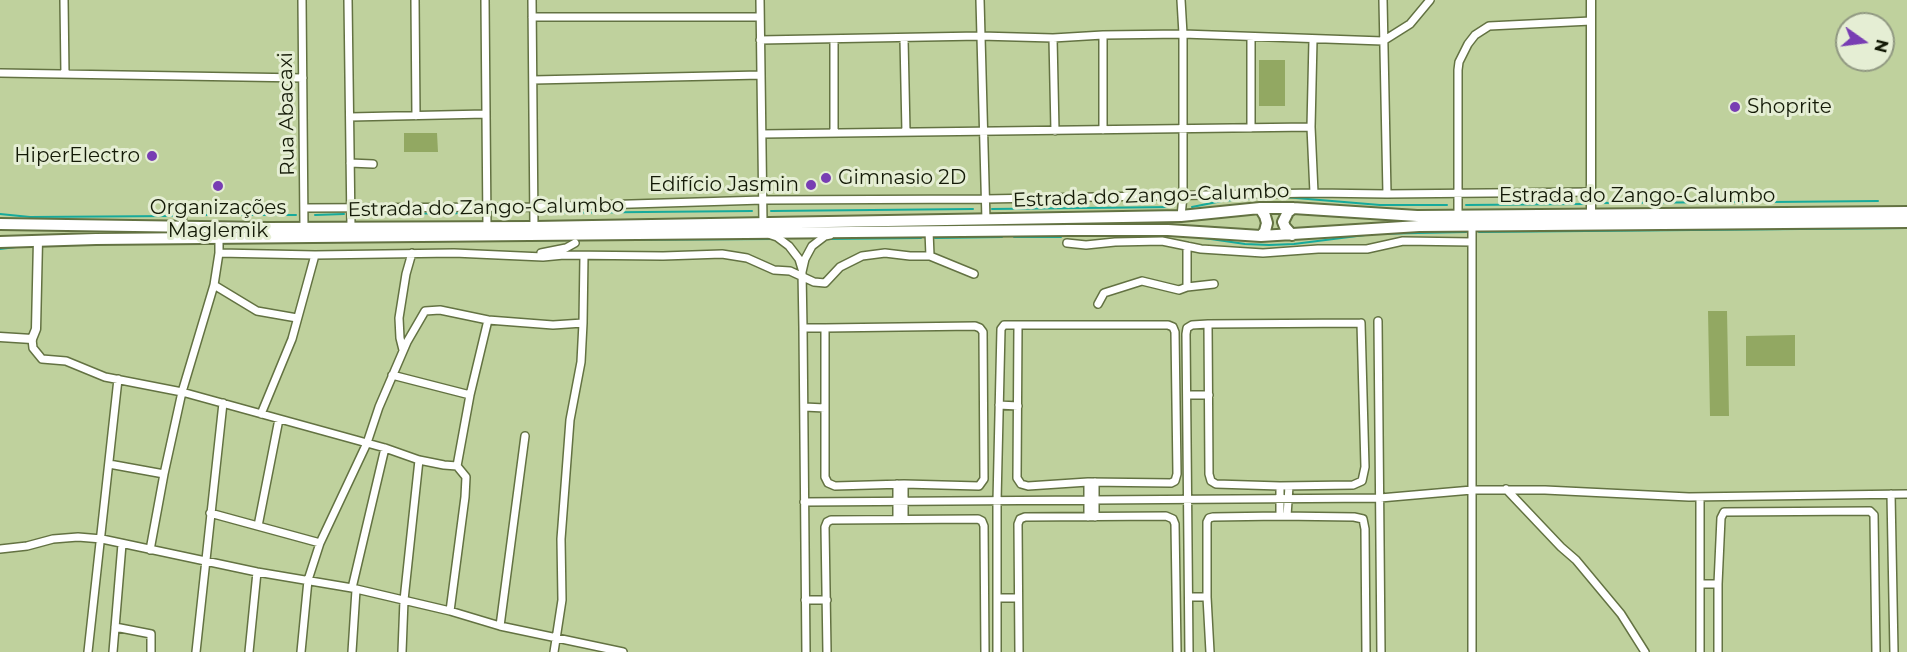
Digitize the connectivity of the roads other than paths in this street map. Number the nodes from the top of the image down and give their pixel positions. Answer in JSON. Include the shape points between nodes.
{"nodes":[{"id":1,"x":64,"y":0,"type":"edge"},
{"id":2,"x":302,"y":0,"type":"edge"},
{"id":3,"x":348,"y":0,"type":"edge"},
{"id":4,"x":415,"y":0,"type":"edge"},
{"id":5,"x":485,"y":0,"type":"edge"},
{"id":6,"x":532,"y":0,"type":"edge"},
{"id":7,"x":760,"y":0,"type":"edge"},
{"id":8,"x":980,"y":0,"type":"edge"},
{"id":9,"x":1180,"y":0,"type":"edge"},
{"id":10,"x":1383,"y":0,"type":"edge"},
{"id":11,"x":1430,"y":0,"type":"edge"},
{"id":12,"x":1591,"y":0,"type":"edge"},
{"id":13,"x":532,"y":17,"type":"junction"},
{"id":14,"x":760,"y":17,"type":"junction"},
{"id":15,"x":1591,"y":21,"type":"junction"},
{"id":16,"x":1183,"y":34,"type":"junction"},
{"id":17,"x":1103,"y":35,"type":"junction"},
{"id":18,"x":980,"y":36,"type":"junction"},
{"id":19,"x":1251,"y":37,"type":"junction"},
{"id":20,"x":1053,"y":38,"type":"junction"},
{"id":21,"x":904,"y":39,"type":"junction"},
{"id":22,"x":760,"y":40,"type":"junction"},
{"id":23,"x":834,"y":40,"type":"junction"},
{"id":24,"x":1313,"y":40,"type":"junction"},
{"id":25,"x":1383,"y":42,"type":"junction"},
{"id":26,"x":0,"y":73,"type":"edge"},
{"id":27,"x":65,"y":74,"type":"junction"},
{"id":28,"x":761,"y":75,"type":"junction"},
{"id":29,"x":303,"y":78,"type":"junction"},
{"id":30,"x":533,"y":80,"type":"junction"},
{"id":31,"x":486,"y":114,"type":"junction"},
{"id":32,"x":416,"y":116,"type":"junction"},
{"id":33,"x":350,"y":117,"type":"junction"},
{"id":34,"x":1183,"y":128,"type":"junction"},
{"id":35,"x":1251,"y":128,"type":"junction"},
{"id":36,"x":1311,"y":128,"type":"junction"},
{"id":37,"x":1103,"y":130,"type":"junction"},
{"id":38,"x":1054,"y":131,"type":"junction"},
{"id":39,"x":834,"y":132,"type":"junction"},
{"id":40,"x":906,"y":132,"type":"junction"},
{"id":41,"x":984,"y":132,"type":"junction"},
{"id":42,"x":762,"y":134,"type":"junction"},
{"id":43,"x":350,"y":163,"type":"junction"},
{"id":44,"x":373,"y":164,"type":"dead end"},
{"id":45,"x":1314,"y":193,"type":"junction"},
{"id":46,"x":1458,"y":193,"type":"junction"},
{"id":47,"x":1387,"y":194,"type":"junction"},
{"id":48,"x":1183,"y":196,"type":"junction"},
{"id":49,"x":985,"y":199,"type":"junction"},
{"id":50,"x":762,"y":200,"type":"junction"},
{"id":51,"x":1591,"y":203,"type":"junction"},
{"id":52,"x":487,"y":207,"type":"junction"},
{"id":53,"x":533,"y":207,"type":"junction"},
{"id":54,"x":183,"y":208,"type":"dead end"},
{"id":55,"x":304,"y":208,"type":"junction"},
{"id":56,"x":351,"y":208,"type":"junction"},
{"id":57,"x":1260,"y":208,"type":"junction"},
{"id":58,"x":1293,"y":208,"type":"junction"},
{"id":59,"x":1458,"y":208,"type":"junction"},
{"id":60,"x":1907,"y":212,"type":"edge"},
{"id":61,"x":1181,"y":216,"type":"junction"},
{"id":62,"x":986,"y":220,"type":"junction"},
{"id":63,"x":1907,"y":222,"type":"edge"},
{"id":64,"x":0,"y":224,"type":"edge"},
{"id":65,"x":182,"y":227,"type":"junction"},
{"id":66,"x":351,"y":227,"type":"junction"},
{"id":67,"x":487,"y":227,"type":"junction"},
{"id":68,"x":534,"y":227,"type":"junction"},
{"id":69,"x":763,"y":227,"type":"junction"},
{"id":70,"x":304,"y":228,"type":"junction"},
{"id":71,"x":841,"y":232,"type":"junction"},
{"id":72,"x":1472,"y":233,"type":"junction"},
{"id":73,"x":1292,"y":235,"type":"junction"},
{"id":74,"x":929,"y":236,"type":"junction"},
{"id":75,"x":1260,"y":236,"type":"junction"},
{"id":76,"x":576,"y":238,"type":"junction"},
{"id":77,"x":38,"y":240,"type":"junction"},
{"id":78,"x":0,"y":242,"type":"edge"},
{"id":79,"x":1066,"y":243,"type":"dead end"},
{"id":80,"x":219,"y":245,"type":"junction"},
{"id":81,"x":1187,"y":246,"type":"junction"},
{"id":82,"x":412,"y":253,"type":"junction"},
{"id":83,"x":315,"y":255,"type":"junction"},
{"id":84,"x":564,"y":255,"type":"junction"},
{"id":85,"x":527,"y":256,"type":"junction"},
{"id":86,"x":585,"y":256,"type":"junction"},
{"id":87,"x":930,"y":256,"type":"junction"},
{"id":88,"x":802,"y":274,"type":"junction"},
{"id":89,"x":974,"y":274,"type":"dead end"},
{"id":90,"x":1214,"y":284,"type":"dead end"},
{"id":91,"x":214,"y":285,"type":"junction"},
{"id":92,"x":1187,"y":287,"type":"junction"},
{"id":93,"x":1098,"y":304,"type":"dead end"},
{"id":94,"x":297,"y":318,"type":"junction"},
{"id":95,"x":488,"y":320,"type":"junction"},
{"id":96,"x":1378,"y":321,"type":"dead end"},
{"id":97,"x":583,"y":323,"type":"junction"},
{"id":98,"x":1208,"y":324,"type":"junction"},
{"id":99,"x":1018,"y":326,"type":"junction"},
{"id":100,"x":803,"y":328,"type":"junction"},
{"id":101,"x":825,"y":328,"type":"junction"},
{"id":102,"x":0,"y":337,"type":"edge"},
{"id":103,"x":32,"y":339,"type":"junction"},
{"id":104,"x":403,"y":350,"type":"junction"},
{"id":105,"x":393,"y":375,"type":"junction"},
{"id":106,"x":118,"y":379,"type":"junction"},
{"id":107,"x":182,"y":392,"type":"junction"},
{"id":108,"x":470,"y":395,"type":"junction"},
{"id":109,"x":1188,"y":395,"type":"junction"},
{"id":110,"x":1209,"y":395,"type":"junction"},
{"id":111,"x":223,"y":403,"type":"junction"},
{"id":112,"x":999,"y":405,"type":"junction"},
{"id":113,"x":804,"y":406,"type":"junction"},
{"id":114,"x":1018,"y":406,"type":"junction"},
{"id":115,"x":825,"y":408,"type":"junction"},
{"id":116,"x":261,"y":414,"type":"junction"},
{"id":117,"x":279,"y":419,"type":"junction"},
{"id":118,"x":525,"y":436,"type":"dead end"},
{"id":119,"x":367,"y":443,"type":"junction"},
{"id":120,"x":385,"y":448,"type":"junction"},
{"id":121,"x":419,"y":460,"type":"junction"},
{"id":122,"x":109,"y":464,"type":"junction"},
{"id":123,"x":457,"y":466,"type":"junction"},
{"id":124,"x":164,"y":474,"type":"junction"},
{"id":125,"x":1091,"y":482,"type":"junction"},
{"id":126,"x":900,"y":484,"type":"junction"},
{"id":127,"x":1280,"y":486,"type":"junction"},
{"id":128,"x":1289,"y":486,"type":"junction"},
{"id":129,"x":1506,"y":489,"type":"junction"},
{"id":130,"x":1472,"y":490,"type":"junction"},
{"id":131,"x":1891,"y":494,"type":"junction"},
{"id":132,"x":1907,"y":494,"type":"edge"},
{"id":133,"x":1700,"y":497,"type":"junction"},
{"id":134,"x":1284,"y":498,"type":"junction"},
{"id":135,"x":1380,"y":498,"type":"junction"},
{"id":136,"x":1189,"y":499,"type":"junction"},
{"id":137,"x":1092,"y":500,"type":"junction"},
{"id":138,"x":900,"y":501,"type":"junction"},
{"id":139,"x":997,"y":501,"type":"junction"},
{"id":140,"x":804,"y":502,"type":"junction"},
{"id":141,"x":210,"y":513,"type":"junction"},
{"id":142,"x":1284,"y":516,"type":"junction"},
{"id":143,"x":1092,"y":517,"type":"junction"},
{"id":144,"x":900,"y":519,"type":"junction"},
{"id":145,"x":258,"y":526,"type":"junction"},
{"id":146,"x":102,"y":539,"type":"junction"},
{"id":147,"x":320,"y":543,"type":"junction"},
{"id":148,"x":122,"y":544,"type":"junction"},
{"id":149,"x":0,"y":549,"type":"edge"},
{"id":150,"x":150,"y":550,"type":"junction"},
{"id":151,"x":205,"y":560,"type":"junction"},
{"id":152,"x":257,"y":572,"type":"junction"},
{"id":153,"x":308,"y":580,"type":"junction"},
{"id":154,"x":1700,"y":584,"type":"junction"},
{"id":155,"x":1718,"y":584,"type":"junction"},
{"id":156,"x":354,"y":589,"type":"junction"},
{"id":157,"x":1189,"y":597,"type":"junction"},
{"id":158,"x":1207,"y":597,"type":"junction"},
{"id":159,"x":997,"y":598,"type":"junction"},
{"id":160,"x":1018,"y":598,"type":"junction"},
{"id":161,"x":404,"y":600,"type":"junction"},
{"id":162,"x":805,"y":600,"type":"junction"},
{"id":163,"x":827,"y":600,"type":"junction"},
{"id":164,"x":450,"y":611,"type":"junction"},
{"id":165,"x":500,"y":626,"type":"junction"},
{"id":166,"x":115,"y":627,"type":"junction"},
{"id":167,"x":556,"y":637,"type":"junction"},
{"id":168,"x":88,"y":652,"type":"edge"},
{"id":169,"x":113,"y":652,"type":"edge"},
{"id":170,"x":151,"y":652,"type":"edge"},
{"id":171,"x":196,"y":652,"type":"edge"},
{"id":172,"x":249,"y":652,"type":"edge"},
{"id":173,"x":301,"y":652,"type":"edge"},
{"id":174,"x":352,"y":652,"type":"edge"},
{"id":175,"x":402,"y":652,"type":"edge"},
{"id":176,"x":554,"y":652,"type":"edge"},
{"id":177,"x":623,"y":652,"type":"edge"},
{"id":178,"x":806,"y":652,"type":"edge"},
{"id":179,"x":827,"y":652,"type":"edge"},
{"id":180,"x":985,"y":652,"type":"edge"},
{"id":181,"x":997,"y":652,"type":"edge"},
{"id":182,"x":1019,"y":652,"type":"edge"},
{"id":183,"x":1178,"y":652,"type":"edge"},
{"id":184,"x":1189,"y":652,"type":"edge"},
{"id":185,"x":1210,"y":652,"type":"edge"},
{"id":186,"x":1366,"y":652,"type":"edge"},
{"id":187,"x":1381,"y":652,"type":"edge"},
{"id":188,"x":1472,"y":652,"type":"edge"},
{"id":189,"x":1645,"y":652,"type":"edge"},
{"id":190,"x":1700,"y":652,"type":"edge"},
{"id":191,"x":1718,"y":652,"type":"edge"},
{"id":192,"x":1876,"y":652,"type":"edge"},
{"id":193,"x":1894,"y":652,"type":"edge"}],
"edges":[{"from":1,"to":27,"type":"street"},
{"from":2,"to":29,"type":"street","name":"Rua Abacaxi"},
{"from":3,"to":33,"type":"street"},
{"from":4,"to":32,"type":"street"},
{"from":5,"to":31,"type":"street"},
{"from":6,"to":13,"type":"street"},
{"from":7,"to":14,"type":"street"},
{"from":8,"to":18,"type":"street"},
{"from":9,"to":16,"type":"street"},
{"from":10,"to":25,"type":"street"},
{"from":11,"to":25,"type":"street","via":[[1410,24]]},
{"from":12,"to":15,"type":"street"},
{"from":13,"to":14,"type":"street"},
{"from":13,"to":30,"type":"street"},
{"from":14,"to":22,"type":"street"},
{"from":15,"to":46,"type":"street","via":[[1489,26],[1468,44],[1458,70]]},
{"from":15,"to":51,"type":"street"},
{"from":16,"to":17,"type":"street"},
{"from":16,"to":19,"type":"street"},
{"from":16,"to":34,"type":"street"},
{"from":17,"to":20,"type":"street"},
{"from":17,"to":37,"type":"street"},
{"from":18,"to":20,"type":"street"},
{"from":18,"to":21,"type":"street"},
{"from":18,"to":41,"type":"street"},
{"from":19,"to":24,"type":"street"},
{"from":19,"to":35,"type":"street"},
{"from":20,"to":38,"type":"street"},
{"from":21,"to":23,"type":"street"},
{"from":21,"to":40,"type":"street"},
{"from":22,"to":23,"type":"street"},
{"from":22,"to":28,"type":"street"},
{"from":23,"to":39,"type":"street"},
{"from":24,"to":25,"type":"street"},
{"from":24,"to":36,"type":"street"},
{"from":25,"to":47,"type":"street"},
{"from":26,"to":27,"type":"street"},
{"from":27,"to":29,"type":"street"},
{"from":28,"to":30,"type":"street"},
{"from":28,"to":42,"type":"street"},
{"from":29,"to":55,"type":"street","name":"Rua Abacaxi"},
{"from":30,"to":53,"type":"street"},
{"from":31,"to":32,"type":"street"},
{"from":31,"to":52,"type":"street"},
{"from":32,"to":33,"type":"street"},
{"from":33,"to":43,"type":"street"},
{"from":34,"to":35,"type":"street"},
{"from":34,"to":37,"type":"street"},
{"from":34,"to":48,"type":"street"},
{"from":35,"to":36,"type":"street"},
{"from":36,"to":45,"type":"street"},
{"from":37,"to":38,"type":"street"},
{"from":38,"to":41,"type":"street"},
{"from":39,"to":40,"type":"street"},
{"from":39,"to":42,"type":"street"},
{"from":40,"to":41,"type":"street"},
{"from":41,"to":49,"type":"street"},
{"from":42,"to":50,"type":"street"},
{"from":43,"to":44,"type":"street"},
{"from":43,"to":56,"type":"street"},
{"from":45,"to":47,"type":"street"},
{"from":45,"to":48,"type":"street"},
{"from":46,"to":47,"type":"street"},
{"from":46,"to":51,"type":"street"},
{"from":46,"to":59,"type":"street"},
{"from":48,"to":49,"type":"street"},
{"from":48,"to":61,"type":"street"},
{"from":49,"to":50,"type":"street"},
{"from":49,"to":62,"type":"street"},
{"from":50,"to":53,"type":"street"},
{"from":50,"to":69,"type":"street"},
{"from":51,"to":59,"type":"main road","name":"Estrada do Zango-Calumbo"},
{"from":51,"to":60,"type":"main road","name":"Estrada do Zango-Calumbo"},
{"from":52,"to":53,"type":"street"},
{"from":52,"to":56,"type":"street"},
{"from":52,"to":67,"type":"street"},
{"from":53,"to":68,"type":"street"},
{"from":54,"to":65,"type":"street"},
{"from":55,"to":56,"type":"street"},
{"from":55,"to":70,"type":"street","name":"Rua Abacaxi"},
{"from":56,"to":66,"type":"street"},
{"from":57,"to":58,"type":"main road","name":"Estrada do Zango-Calumbo"},
{"from":57,"to":61,"type":"main road","name":"Estrada do Zango-Calumbo"},
{"from":57,"to":75,"type":"main road","via":[[1267,223]]},
{"from":58,"to":59,"type":"main road","name":"Estrada do Zango-Calumbo","via":[[1385,215]]},
{"from":58,"to":73,"type":"main road","via":[[1283,222]]},
{"from":61,"to":62,"type":"main road","name":"Estrada do Zango-Calumbo"},
{"from":62,"to":69,"type":"main road","name":"Estrada do Zango-Calumbo"},
{"from":63,"to":72,"type":"main road","name":"Estrada do Zango-Calumbo"},
{"from":64,"to":65,"type":"main road","name":"Estrada do Zango-Calumbo"},
{"from":65,"to":70,"type":"main road","name":"Estrada do Zango-Calumbo"},
{"from":66,"to":67,"type":"main road","name":"Estrada do Zango-Calumbo"},
{"from":66,"to":70,"type":"main road","name":"Estrada do Zango-Calumbo"},
{"from":67,"to":68,"type":"main road","name":"Estrada do Zango-Calumbo"},
{"from":68,"to":69,"type":"main road","name":"Estrada do Zango-Calumbo"},
{"from":69,"to":71,"type":"main road","name":"Estrada do Zango-Calumbo"},
{"from":69,"to":76,"type":"main road","name":"Estrada do Zango-Calumbo"},
{"from":69,"to":88,"type":"street","via":[[789,246],[799,259]]},
{"from":71,"to":74,"type":"main road","name":"Estrada do Zango-Calumbo"},
{"from":71,"to":88,"type":"street","via":[[825,236],[812,246]]},
{"from":72,"to":73,"type":"main road","name":"Estrada do Zango-Calumbo","via":[[1388,227]]},
{"from":72,"to":81,"type":"street","via":[[1397,241],[1367,249],[1263,253]]},
{"from":72,"to":130,"type":"street"},
{"from":73,"to":75,"type":"main road","name":"Estrada do Zango-Calumbo"},
{"from":74,"to":75,"type":"main road","name":"Estrada do Zango-Calumbo","via":[[1181,230]]},
{"from":74,"to":87,"type":"street"},
{"from":76,"to":80,"type":"main road","name":"Estrada do Zango-Calumbo"},
{"from":76,"to":84,"type":"street"},
{"from":76,"to":85,"type":"street","via":[[566,248]]},
{"from":76,"to":86,"type":"street"},
{"from":77,"to":78,"type":"main road","name":"Estrada do Zango-Calumbo"},
{"from":77,"to":80,"type":"main road","name":"Estrada do Zango-Calumbo"},
{"from":77,"to":103,"type":"street","via":[[38,321]]},
{"from":79,"to":81,"type":"street","via":[[1162,241]]},
{"from":80,"to":83,"type":"street"},
{"from":80,"to":91,"type":"street"},
{"from":81,"to":92,"type":"street"},
{"from":82,"to":83,"type":"street"},
{"from":82,"to":85,"type":"street"},
{"from":82,"to":104,"type":"street","via":[[399,318]]},
{"from":83,"to":94,"type":"street"},
{"from":84,"to":85,"type":"street"},
{"from":84,"to":86,"type":"street"},
{"from":86,"to":88,"type":"street","via":[[722,254]]},
{"from":86,"to":97,"type":"street"},
{"from":87,"to":88,"type":"street","via":[[862,256],[840,267],[825,283],[814,282]]},
{"from":87,"to":89,"type":"street"},
{"from":88,"to":100,"type":"street"},
{"from":90,"to":92,"type":"street"},
{"from":91,"to":94,"type":"street","via":[[257,311]]},
{"from":91,"to":107,"type":"street"},
{"from":92,"to":93,"type":"street","via":[[1179,290],[1142,281],[1104,293]]},
{"from":94,"to":116,"type":"street"},
{"from":95,"to":97,"type":"street","via":[[553,326]]},
{"from":95,"to":104,"type":"street","via":[[440,310],[425,311]]},
{"from":95,"to":108,"type":"street"},
{"from":96,"to":135,"type":"street"},
{"from":97,"to":167,"type":"street","via":[[581,362],[570,420],[561,539],[562,600]]},
{"from":98,"to":109,"type":"street","via":[[1187,328]]},
{"from":98,"to":110,"type":"street"},
{"from":98,"to":128,"type":"street","via":[[1361,323],[1365,467],[1362,480],[1353,485]]},
{"from":99,"to":112,"type":"street","via":[[1006,324],[1001,329]]},
{"from":99,"to":114,"type":"street"},
{"from":99,"to":125,"type":"street","via":[[1173,327],[1175,481]]},
{"from":100,"to":101,"type":"street"},
{"from":100,"to":113,"type":"street"},
{"from":101,"to":115,"type":"street"},
{"from":101,"to":126,"type":"street","via":[[975,326],[983,332],[982,483]]},
{"from":102,"to":103,"type":"street"},
{"from":103,"to":106,"type":"street","via":[[33,348],[42,359],[66,361]]},
{"from":104,"to":105,"type":"street"},
{"from":105,"to":108,"type":"street"},
{"from":105,"to":119,"type":"street"},
{"from":106,"to":107,"type":"street"},
{"from":106,"to":122,"type":"street"},
{"from":107,"to":111,"type":"street"},
{"from":107,"to":124,"type":"street"},
{"from":108,"to":123,"type":"street"},
{"from":109,"to":110,"type":"street"},
{"from":109,"to":136,"type":"street"},
{"from":110,"to":127,"type":"street","via":[[1211,481]]},
{"from":111,"to":116,"type":"street"},
{"from":111,"to":141,"type":"street"},
{"from":112,"to":114,"type":"street"},
{"from":112,"to":139,"type":"street"},
{"from":113,"to":115,"type":"street"},
{"from":113,"to":140,"type":"street"},
{"from":114,"to":125,"type":"street","via":[[1017,478],[1021,484]]},
{"from":115,"to":126,"type":"street","via":[[828,483]]},
{"from":116,"to":117,"type":"street"},
{"from":117,"to":119,"type":"street"},
{"from":117,"to":145,"type":"street"},
{"from":118,"to":165,"type":"street"},
{"from":119,"to":120,"type":"street"},
{"from":119,"to":147,"type":"street"},
{"from":120,"to":121,"type":"street"},
{"from":120,"to":156,"type":"street"},
{"from":121,"to":123,"type":"street"},
{"from":121,"to":161,"type":"street"},
{"from":122,"to":124,"type":"street"},
{"from":122,"to":146,"type":"street"},
{"from":123,"to":164,"type":"street","via":[[466,477]]},
{"from":124,"to":150,"type":"street"},
{"from":125,"to":137,"type":"street"},
{"from":126,"to":138,"type":"street"},
{"from":127,"to":128,"type":"street"},
{"from":127,"to":134,"type":"street"},
{"from":128,"to":134,"type":"street"},
{"from":129,"to":130,"type":"street"},
{"from":129,"to":133,"type":"street"},
{"from":129,"to":189,"type":"street","via":[[1576,560],[1621,614]]},
{"from":130,"to":135,"type":"street"},
{"from":130,"to":188,"type":"street"},
{"from":131,"to":132,"type":"street"},
{"from":131,"to":133,"type":"street"},
{"from":131,"to":193,"type":"street"},
{"from":133,"to":154,"type":"street"},
{"from":134,"to":135,"type":"street"},
{"from":134,"to":136,"type":"street"},
{"from":134,"to":142,"type":"street"},
{"from":135,"to":187,"type":"street"},
{"from":136,"to":137,"type":"street"},
{"from":136,"to":157,"type":"street"},
{"from":137,"to":139,"type":"street"},
{"from":137,"to":143,"type":"street"},
{"from":138,"to":139,"type":"street"},
{"from":138,"to":140,"type":"street"},
{"from":138,"to":144,"type":"street"},
{"from":139,"to":159,"type":"street"},
{"from":140,"to":162,"type":"street"},
{"from":141,"to":145,"type":"street"},
{"from":141,"to":151,"type":"street"},
{"from":142,"to":158,"type":"street","via":[[1209,518]]},
{"from":142,"to":186,"type":"street","via":[[1363,519]]},
{"from":143,"to":160,"type":"street","via":[[1020,519]]},
{"from":143,"to":183,"type":"street","via":[[1173,519]]},
{"from":144,"to":163,"type":"street","via":[[827,522]]},
{"from":144,"to":180,"type":"street","via":[[982,521]]},
{"from":145,"to":147,"type":"street"},
{"from":146,"to":148,"type":"street"},
{"from":146,"to":149,"type":"street","via":[[53,539]]},
{"from":146,"to":168,"type":"street"},
{"from":147,"to":153,"type":"street"},
{"from":148,"to":150,"type":"street"},
{"from":148,"to":166,"type":"street"},
{"from":150,"to":151,"type":"street"},
{"from":151,"to":152,"type":"street"},
{"from":151,"to":171,"type":"street"},
{"from":152,"to":153,"type":"street"},
{"from":152,"to":172,"type":"street"},
{"from":153,"to":156,"type":"street"},
{"from":153,"to":173,"type":"street"},
{"from":154,"to":155,"type":"street"},
{"from":154,"to":190,"type":"street"},
{"from":155,"to":191,"type":"street"},
{"from":155,"to":192,"type":"street","via":[[1724,512],[1873,512]]},
{"from":156,"to":161,"type":"street"},
{"from":156,"to":174,"type":"street"},
{"from":157,"to":158,"type":"street"},
{"from":157,"to":184,"type":"street"},
{"from":158,"to":185,"type":"street"},
{"from":159,"to":160,"type":"street"},
{"from":159,"to":181,"type":"street"},
{"from":160,"to":182,"type":"street"},
{"from":161,"to":164,"type":"street"},
{"from":161,"to":175,"type":"street"},
{"from":162,"to":163,"type":"street"},
{"from":162,"to":178,"type":"street"},
{"from":163,"to":179,"type":"street"},
{"from":164,"to":165,"type":"street"},
{"from":165,"to":167,"type":"street"},
{"from":166,"to":169,"type":"street"},
{"from":166,"to":170,"type":"street","via":[[151,634]]},
{"from":167,"to":176,"type":"street"},
{"from":167,"to":177,"type":"street"}]}
